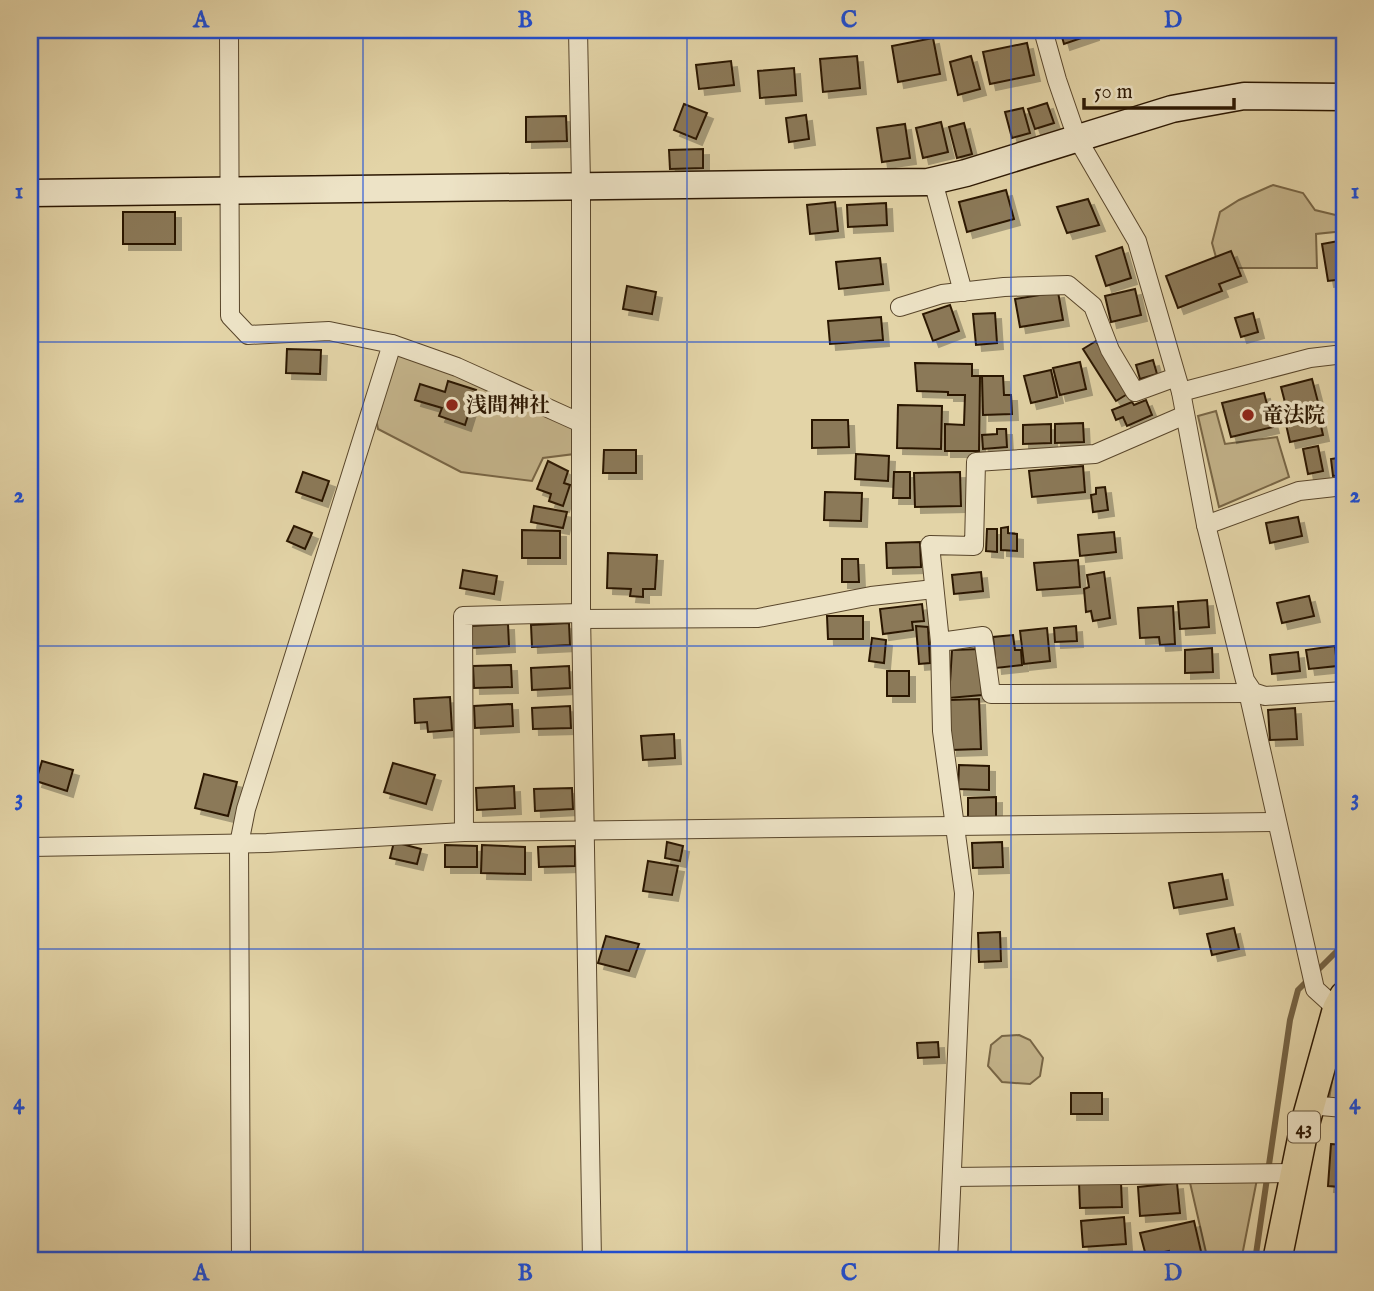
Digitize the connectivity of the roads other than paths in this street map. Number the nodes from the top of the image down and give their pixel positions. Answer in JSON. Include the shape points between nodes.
{"nodes":[{"id":1,"x":229,"y":30,"type":"edge"},
{"id":2,"x":578,"y":30,"type":"edge"},
{"id":3,"x":1043,"y":30,"type":"edge"},
{"id":4,"x":1344,"y":97,"type":"edge"},
{"id":5,"x":1077,"y":138,"type":"junction"},
{"id":6,"x":933,"y":181,"type":"junction"},
{"id":7,"x":581,"y":185,"type":"junction"},
{"id":8,"x":230,"y":190,"type":"junction"},
{"id":9,"x":30,"y":193,"type":"edge"},
{"id":10,"x":963,"y":292,"type":"junction"},
{"id":11,"x":900,"y":307,"type":"dead end"},
{"id":12,"x":392,"y":344,"type":"junction"},
{"id":13,"x":1344,"y":354,"type":"edge"},
{"id":14,"x":1179,"y":384,"type":"junction"},
{"id":15,"x":1185,"y":415,"type":"junction"},
{"id":16,"x":581,"y":423,"type":"junction"},
{"id":17,"x":1344,"y":486,"type":"edge"},
{"id":18,"x":1206,"y":525,"type":"junction"},
{"id":19,"x":934,"y":589,"type":"junction"},
{"id":20,"x":581,"y":616,"type":"junction"},
{"id":21,"x":940,"y":642,"type":"junction"},
{"id":22,"x":1246,"y":686,"type":"junction"},
{"id":23,"x":1344,"y":691,"type":"edge"},
{"id":24,"x":1276,"y":822,"type":"junction"},
{"id":25,"x":954,"y":827,"type":"junction"},
{"id":26,"x":586,"y":831,"type":"junction"},
{"id":27,"x":464,"y":832,"type":"junction"},
{"id":28,"x":239,"y":844,"type":"junction"},
{"id":29,"x":30,"y":847,"type":"edge"},
{"id":30,"x":1341,"y":1002,"type":"edge"},
{"id":31,"x":1309,"y":1105,"type":"junction"},
{"id":32,"x":1344,"y":1108,"type":"edge"},
{"id":33,"x":1294,"y":1173,"type":"junction"},
{"id":34,"x":952,"y":1177,"type":"junction"},
{"id":35,"x":241,"y":1261,"type":"edge"},
{"id":36,"x":592,"y":1261,"type":"edge"},
{"id":37,"x":948,"y":1261,"type":"edge"},
{"id":38,"x":1277,"y":1261,"type":"edge"}],
"edges":[{"from":1,"to":8,"type":"street"},
{"from":2,"to":7,"type":"street"},
{"from":3,"to":5,"type":"street"},
{"from":4,"to":5,"type":"street","via":[[1244,96],[1172,109]]},
{"from":5,"to":6,"type":"street"},
{"from":5,"to":14,"type":"street","via":[[1138,241]]},
{"from":6,"to":7,"type":"street"},
{"from":6,"to":10,"type":"street"},
{"from":7,"to":8,"type":"street"},
{"from":7,"to":16,"type":"street"},
{"from":8,"to":9,"type":"street"},
{"from":8,"to":12,"type":"street","via":[[230,316],[248,335],[329,331]]},
{"from":10,"to":11,"type":"street"},
{"from":10,"to":14,"type":"street","via":[[1068,285],[1093,306],[1110,351],[1135,392]]},
{"from":12,"to":16,"type":"street","via":[[457,367]]},
{"from":12,"to":28,"type":"street","via":[[246,809]]},
{"from":13,"to":14,"type":"street"},
{"from":14,"to":15,"type":"street"},
{"from":15,"to":18,"type":"street"},
{"from":15,"to":19,"type":"street","via":[[1095,454],[976,462],[974,546],[930,545]]},
{"from":16,"to":20,"type":"street"},
{"from":17,"to":18,"type":"street","via":[[1298,491]]},
{"from":18,"to":22,"type":"street"},
{"from":19,"to":20,"type":"street","via":[[758,618]]},
{"from":19,"to":21,"type":"street"},
{"from":20,"to":26,"type":"street"},
{"from":20,"to":27,"type":"street","via":[[463,616]]},
{"from":21,"to":22,"type":"street","via":[[983,636],[991,694]]},
{"from":21,"to":25,"type":"street","via":[[942,731]]},
{"from":22,"to":23,"type":"street","via":[[1265,696]]},
{"from":22,"to":24,"type":"street"},
{"from":24,"to":25,"type":"street"},
{"from":24,"to":30,"type":"street","via":[[1315,989]]},
{"from":25,"to":26,"type":"street"},
{"from":25,"to":34,"type":"street","via":[[964,893]]},
{"from":26,"to":27,"type":"street"},
{"from":26,"to":36,"type":"street"},
{"from":27,"to":28,"type":"street"},
{"from":28,"to":29,"type":"street"},
{"from":28,"to":35,"type":"street"},
{"from":30,"to":31,"type":"main road","number":"43"},
{"from":31,"to":32,"type":"street"},
{"from":31,"to":33,"type":"main road","number":"43"},
{"from":33,"to":34,"type":"street"},
{"from":33,"to":38,"type":"main road","number":"43"},
{"from":34,"to":37,"type":"street"}]}
